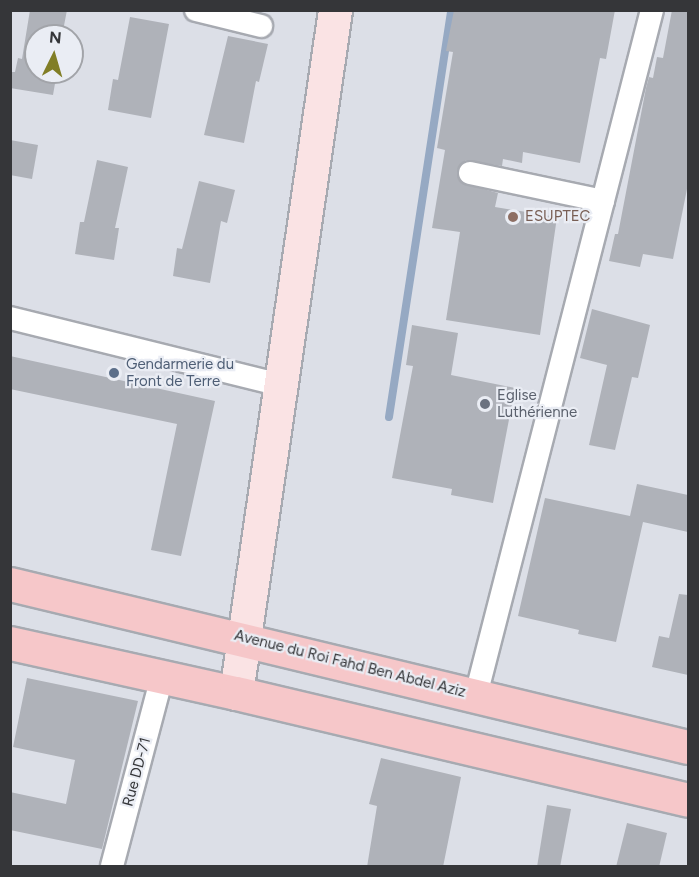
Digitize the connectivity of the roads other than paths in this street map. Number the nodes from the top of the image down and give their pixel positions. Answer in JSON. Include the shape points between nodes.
{"nodes":[{"id":1,"x":196,"y":10,"type":"edge"},
{"id":2,"x":335,"y":10,"type":"edge"},
{"id":3,"x":651,"y":10,"type":"edge"},
{"id":4,"x":261,"y":26,"type":"dead end"},
{"id":5,"x":470,"y":173,"type":"dead end"},
{"id":6,"x":603,"y":201,"type":"junction"},
{"id":7,"x":10,"y":318,"type":"edge"},
{"id":8,"x":280,"y":385,"type":"junction"},
{"id":9,"x":10,"y":584,"type":"edge"},
{"id":10,"x":242,"y":638,"type":"junction"},
{"id":11,"x":10,"y":643,"type":"edge"},
{"id":12,"x":162,"y":677,"type":"junction"},
{"id":13,"x":236,"y":693,"type":"junction"},
{"id":14,"x":476,"y":695,"type":"junction"},
{"id":15,"x":688,"y":747,"type":"edge"},
{"id":16,"x":688,"y":800,"type":"edge"},
{"id":17,"x":112,"y":867,"type":"edge"}],
"edges":[{"from":1,"to":4,"type":"street"},
{"from":2,"to":8,"type":"street"},
{"from":3,"to":6,"type":"street"},
{"from":5,"to":6,"type":"street"},
{"from":6,"to":14,"type":"street"},
{"from":7,"to":8,"type":"street"},
{"from":8,"to":10,"type":"street"},
{"from":9,"to":10,"type":"main road","name":"Avenue du Roi Fahd Ben Abdel Aziz"},
{"from":10,"to":13,"type":"street"},
{"from":10,"to":14,"type":"main road","name":"Avenue du Roi Fahd Ben Abdel Aziz"},
{"from":11,"to":12,"type":"main road"},
{"from":12,"to":13,"type":"main road"},
{"from":12,"to":17,"type":"street","name":"Rue DD-71"},
{"from":13,"to":16,"type":"main road"},
{"from":14,"to":15,"type":"main road","name":"Avenue du Roi Fahd Ben Abdel Aziz"}]}
